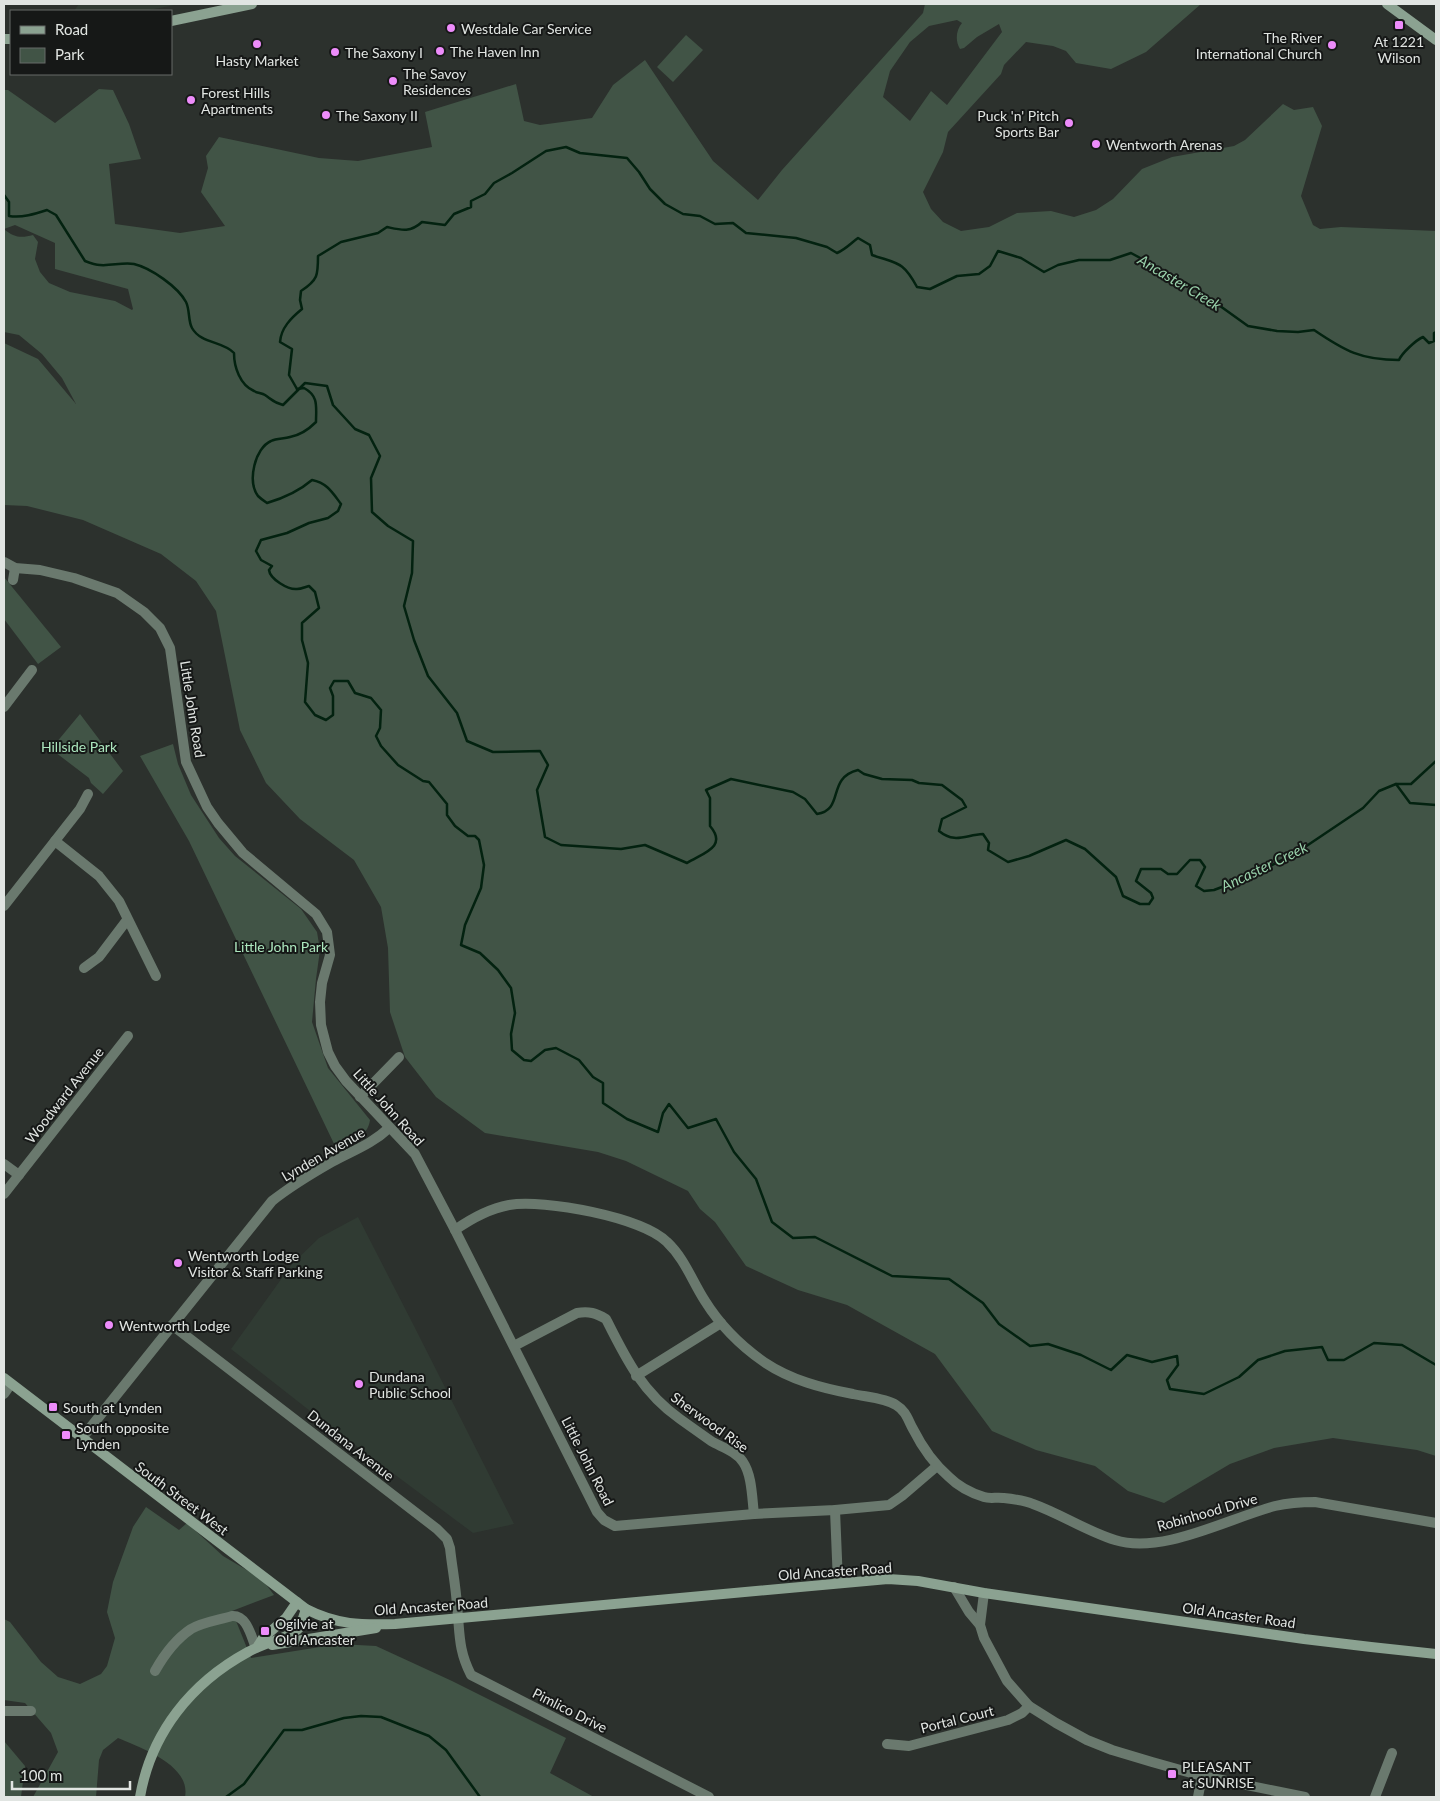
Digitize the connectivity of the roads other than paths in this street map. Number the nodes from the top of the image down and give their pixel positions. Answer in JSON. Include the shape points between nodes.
{"nodes":[{"id":1,"x":252,"y":4,"type":"edge"},
{"id":2,"x":1388,"y":4,"type":"edge"},
{"id":3,"x":240,"y":5,"type":"edge"},
{"id":4,"x":172,"y":20,"type":"edge"},
{"id":5,"x":1436,"y":40,"type":"edge"},
{"id":6,"x":4,"y":562,"type":"edge"},
{"id":7,"x":15,"y":568,"type":"junction"},
{"id":8,"x":13,"y":580,"type":"dead end"},
{"id":9,"x":32,"y":670,"type":"dead end"},
{"id":10,"x":4,"y":707,"type":"edge"},
{"id":11,"x":88,"y":794,"type":"dead end"},
{"id":12,"x":55,"y":841,"type":"junction"},
{"id":13,"x":4,"y":906,"type":"edge"},
{"id":14,"x":127,"y":920,"type":"junction"},
{"id":15,"x":84,"y":968,"type":"dead end"},
{"id":16,"x":156,"y":976,"type":"dead end"},
{"id":17,"x":128,"y":1036,"type":"dead end"},
{"id":18,"x":399,"y":1057,"type":"dead end"},
{"id":19,"x":360,"y":1097,"type":"junction"},
{"id":20,"x":389,"y":1128,"type":"junction"},
{"id":21,"x":4,"y":1164,"type":"edge"},
{"id":22,"x":19,"y":1175,"type":"junction"},
{"id":23,"x":4,"y":1194,"type":"edge"},
{"id":24,"x":455,"y":1230,"type":"junction"},
{"id":25,"x":721,"y":1323,"type":"junction"},
{"id":26,"x":172,"y":1325,"type":"junction"},
{"id":27,"x":514,"y":1346,"type":"junction"},
{"id":28,"x":636,"y":1376,"type":"junction"},
{"id":29,"x":8,"y":1381,"type":"edge"},
{"id":30,"x":4,"y":1394,"type":"edge"},
{"id":31,"x":82,"y":1438,"type":"junction"},
{"id":32,"x":936,"y":1466,"type":"junction"},
{"id":33,"x":835,"y":1510,"type":"junction"},
{"id":34,"x":754,"y":1514,"type":"junction"},
{"id":35,"x":1436,"y":1522,"type":"edge"},
{"id":36,"x":838,"y":1583,"type":"junction"},
{"id":37,"x":954,"y":1586,"type":"junction"},
{"id":38,"x":984,"y":1593,"type":"junction"},
{"id":39,"x":297,"y":1602,"type":"junction"},
{"id":40,"x":306,"y":1609,"type":"junction"},
{"id":41,"x":458,"y":1618,"type":"junction"},
{"id":42,"x":395,"y":1624,"type":"junction"},
{"id":43,"x":980,"y":1625,"type":"junction"},
{"id":44,"x":256,"y":1648,"type":"junction"},
{"id":45,"x":1436,"y":1654,"type":"edge"},
{"id":46,"x":155,"y":1671,"type":"dead end"},
{"id":47,"x":1029,"y":1706,"type":"junction"},
{"id":48,"x":4,"y":1710,"type":"edge"},
{"id":49,"x":31,"y":1712,"type":"dead end"},
{"id":50,"x":887,"y":1744,"type":"dead end"},
{"id":51,"x":1392,"y":1753,"type":"dead end"},
{"id":52,"x":1202,"y":1776,"type":"junction"},
{"id":53,"x":140,"y":1797,"type":"edge"},
{"id":54,"x":708,"y":1797,"type":"edge"},
{"id":55,"x":1198,"y":1797,"type":"edge"},
{"id":56,"x":1304,"y":1797,"type":"edge"},
{"id":57,"x":1375,"y":1797,"type":"edge"}],
"edges":[{"from":1,"to":3,"type":"street"},
{"from":2,"to":5,"type":"street"},
{"from":3,"to":4,"type":"street"},
{"from":6,"to":7,"type":"street","name":"Little John Road"},
{"from":7,"to":8,"type":"street"},
{"from":7,"to":19,"type":"street","name":"Little John Road","via":[[74,578],[117,593],[160,628],[170,648],[186,762],[207,807],[243,853],[316,914],[327,932],[330,954],[320,1002],[323,1037],[335,1066]]},
{"from":9,"to":10,"type":"street"},
{"from":11,"to":12,"type":"street"},
{"from":12,"to":13,"type":"street"},
{"from":12,"to":14,"type":"street","via":[[99,876],[119,901]]},
{"from":14,"to":15,"type":"street","via":[[99,957]]},
{"from":14,"to":16,"type":"street"},
{"from":17,"to":22,"type":"street","name":"Woodward Avenue"},
{"from":18,"to":19,"type":"street"},
{"from":19,"to":20,"type":"street","name":"Little John Road"},
{"from":20,"to":24,"type":"street","name":"Little John Road","via":[[415,1154]]},
{"from":20,"to":26,"type":"street","name":"Lynden Avenue","via":[[369,1144],[296,1182],[272,1201]]},
{"from":21,"to":22,"type":"street"},
{"from":22,"to":23,"type":"street","name":"Woodward Avenue"},
{"from":24,"to":25,"type":"street","name":"Robinhood Drive","via":[[490,1210],[518,1204],[534,1203],[619,1218],[666,1240]]},
{"from":24,"to":27,"type":"street","name":"Little John Road"},
{"from":25,"to":28,"type":"street"},
{"from":25,"to":32,"type":"street","name":"Robinhood Drive","via":[[757,1357],[791,1377],[821,1388],[895,1404],[906,1414]]},
{"from":26,"to":31,"type":"street","name":"Lynden Avenue"},
{"from":26,"to":41,"type":"street","name":"Dundana Avenue","via":[[438,1529],[450,1548]]},
{"from":27,"to":28,"type":"street","name":"Sherwood Rise","via":[[577,1313],[588,1311],[606,1319]]},
{"from":27,"to":34,"type":"street","name":"Little John Road","via":[[597,1512],[604,1520],[615,1526]]},
{"from":28,"to":34,"type":"street","name":"Sherwood Rise","via":[[678,1418],[743,1462]]},
{"from":29,"to":30,"type":"street"},
{"from":29,"to":31,"type":"street","name":"South Street West"},
{"from":31,"to":39,"type":"street","name":"South Street West"},
{"from":32,"to":33,"type":"street","name":"Little John Road","via":[[889,1505]]},
{"from":32,"to":35,"type":"street","name":"Robinhood Drive","via":[[963,1488],[985,1497],[1029,1502],[1118,1541],[1165,1541],[1298,1502]]},
{"from":33,"to":34,"type":"street","name":"Little John Road"},
{"from":33,"to":36,"type":"street"},
{"from":36,"to":37,"type":"street","name":"Old Ancaster Road","via":[[888,1579]]},
{"from":36,"to":41,"type":"street","name":"Old Ancaster Road"},
{"from":37,"to":38,"type":"street","name":"Old Ancaster Road"},
{"from":37,"to":43,"type":"street"},
{"from":38,"to":43,"type":"street"},
{"from":38,"to":45,"type":"street","name":"Old Ancaster Road"},
{"from":39,"to":40,"type":"street","name":"Old Ancaster Road"},
{"from":39,"to":44,"type":"street"},
{"from":40,"to":42,"type":"street","name":"Old Ancaster Road","via":[[344,1623]]},
{"from":40,"to":44,"type":"street","via":[[297,1630]]},
{"from":41,"to":42,"type":"street","name":"Old Ancaster Road"},
{"from":41,"to":54,"type":"street","name":"Pimlico Drive","via":[[463,1660],[471,1675]]},
{"from":42,"to":44,"type":"street","via":[[364,1632]]},
{"from":43,"to":47,"type":"street","via":[[1007,1681]]},
{"from":44,"to":46,"type":"street","via":[[243,1619],[238,1615],[232,1616],[193,1628],[182,1636]]},
{"from":44,"to":53,"type":"street","via":[[216,1673],[181,1705],[154,1749]]},
{"from":47,"to":50,"type":"street","name":"Portal Court","via":[[1008,1720],[909,1746]]},
{"from":47,"to":52,"type":"street","via":[[1104,1746]]},
{"from":48,"to":49,"type":"street"},
{"from":51,"to":57,"type":"street"},
{"from":52,"to":55,"type":"street"},
{"from":52,"to":56,"type":"street"}]}
